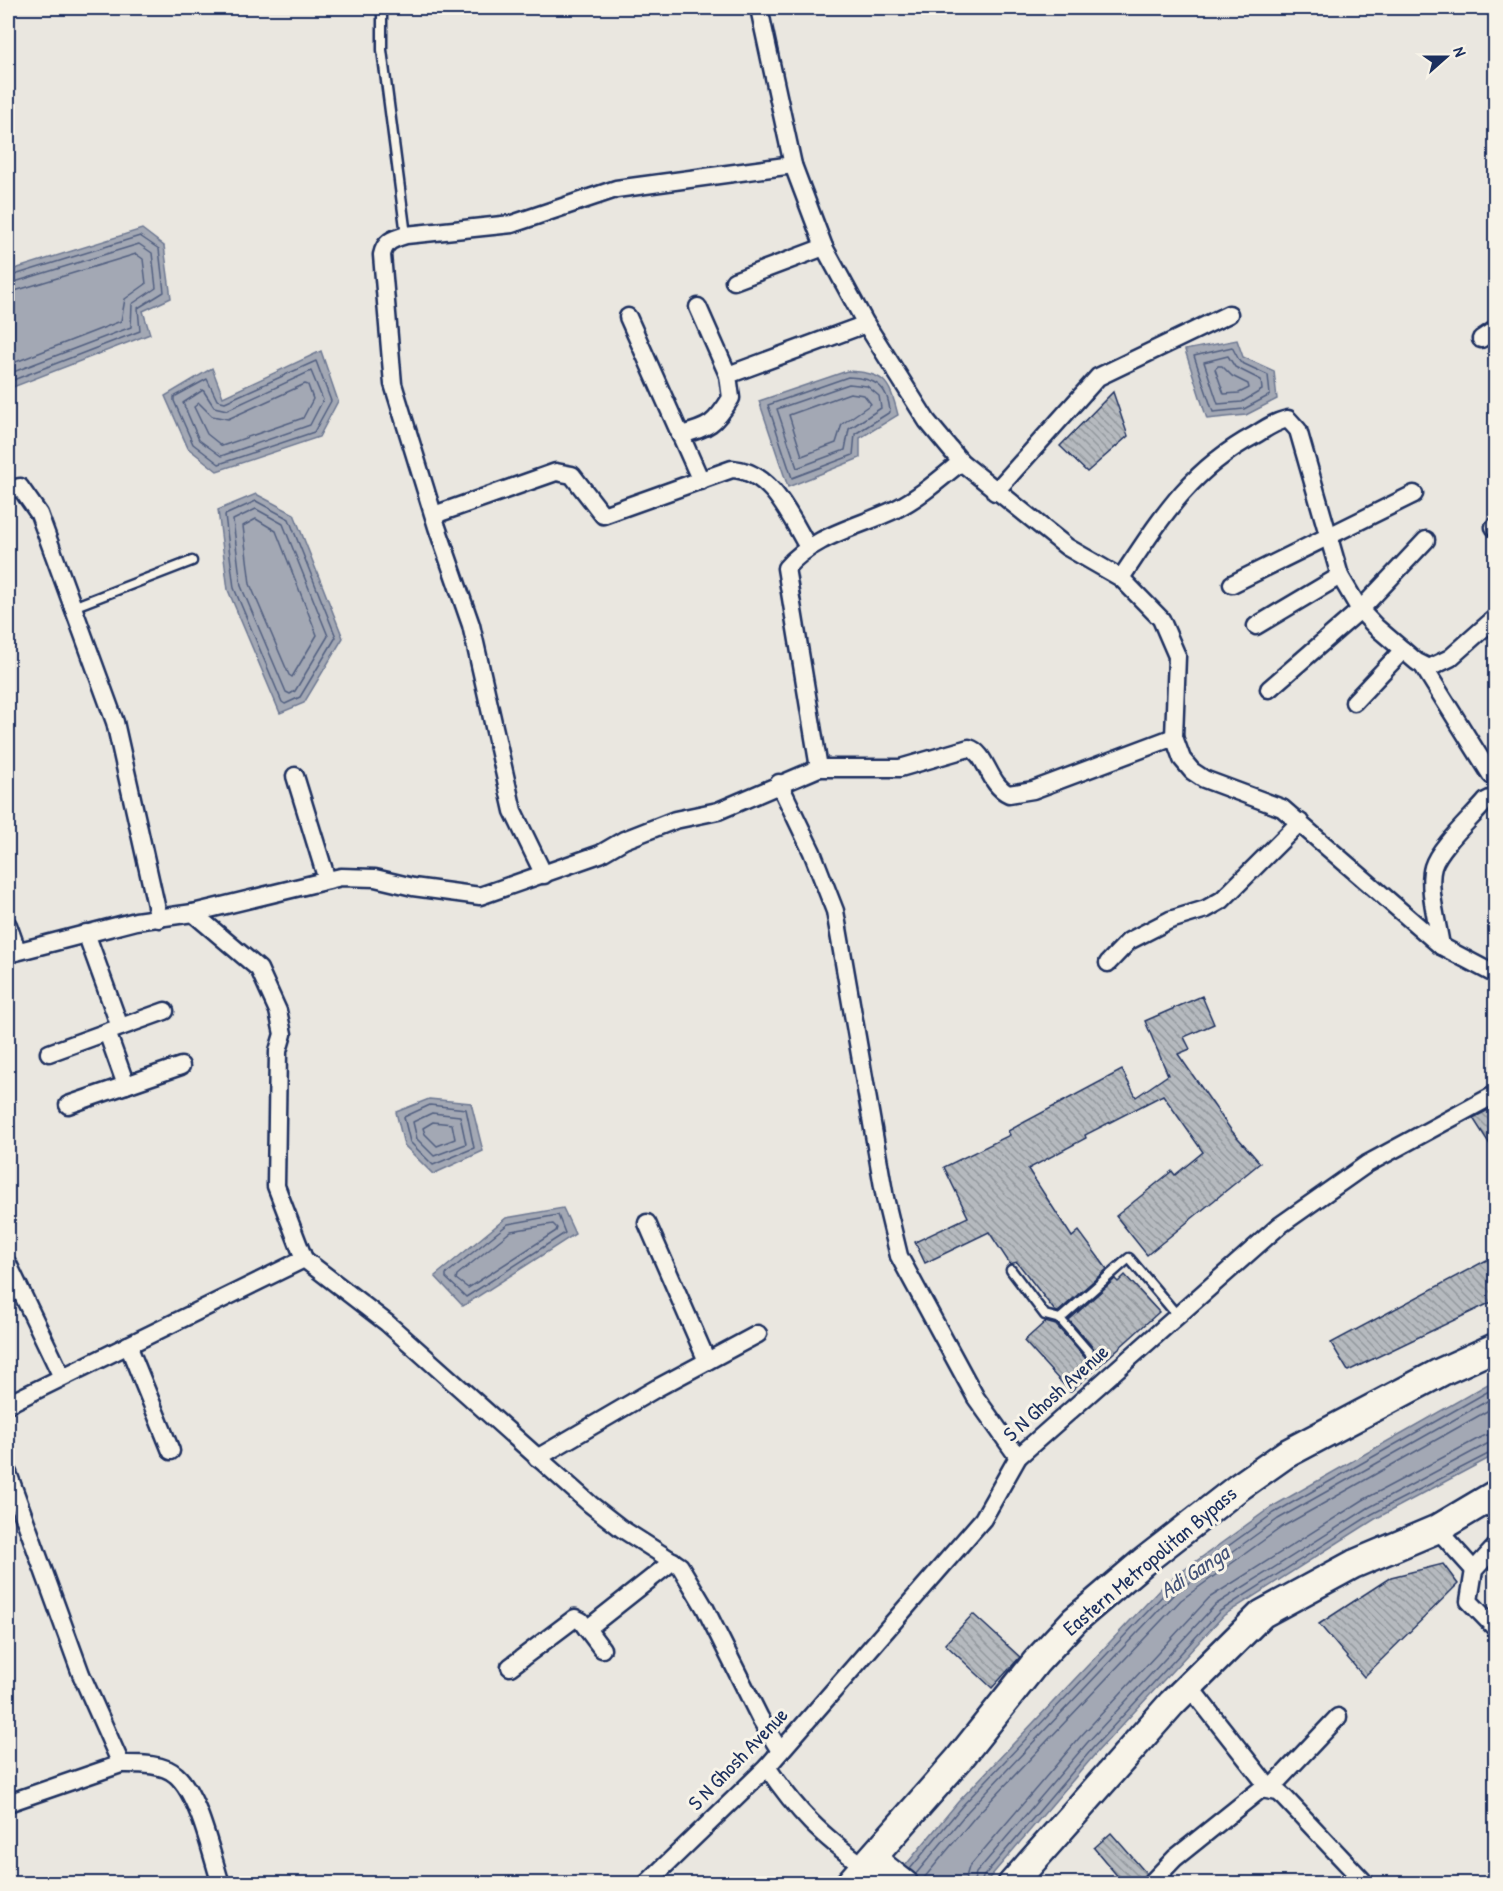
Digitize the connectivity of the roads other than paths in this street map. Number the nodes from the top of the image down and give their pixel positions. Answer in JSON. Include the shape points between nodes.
{"nodes":[{"id":1,"x":382,"y":8,"type":"edge"},
{"id":2,"x":759,"y":8,"type":"edge"},
{"id":3,"x":793,"y":165,"type":"junction"},
{"id":4,"x":406,"y":235,"type":"junction"},
{"id":5,"x":824,"y":247,"type":"junction"},
{"id":6,"x":734,"y":281,"type":"dead end"},
{"id":7,"x":698,"y":307,"type":"dead end"},
{"id":8,"x":1229,"y":314,"type":"dead end"},
{"id":9,"x":628,"y":317,"type":"dead end"},
{"id":10,"x":866,"y":324,"type":"junction"},
{"id":11,"x":1496,"y":329,"type":"edge"},
{"id":12,"x":1481,"y":339,"type":"dead end"},
{"id":13,"x":728,"y":375,"type":"junction"},
{"id":14,"x":680,"y":435,"type":"junction"},
{"id":15,"x":961,"y":462,"type":"junction"},
{"id":16,"x":701,"y":481,"type":"junction"},
{"id":17,"x":8,"y":490,"type":"edge"},
{"id":18,"x":995,"y":492,"type":"junction"},
{"id":19,"x":1414,"y":494,"type":"dead end"},
{"id":20,"x":434,"y":514,"type":"junction"},
{"id":21,"x":1328,"y":538,"type":"junction"},
{"id":22,"x":1426,"y":540,"type":"dead end"},
{"id":23,"x":808,"y":547,"type":"junction"},
{"id":24,"x":192,"y":561,"type":"dead end"},
{"id":25,"x":1340,"y":576,"type":"junction"},
{"id":26,"x":1121,"y":578,"type":"junction"},
{"id":27,"x":1232,"y":584,"type":"dead end"},
{"id":28,"x":73,"y":607,"type":"junction"},
{"id":29,"x":1360,"y":610,"type":"junction"},
{"id":30,"x":1496,"y":617,"type":"edge"},
{"id":31,"x":1256,"y":626,"type":"dead end"},
{"id":32,"x":1403,"y":650,"type":"junction"},
{"id":33,"x":1423,"y":666,"type":"junction"},
{"id":34,"x":1269,"y":689,"type":"dead end"},
{"id":35,"x":1354,"y":702,"type":"dead end"},
{"id":36,"x":1174,"y":737,"type":"junction"},
{"id":37,"x":819,"y":768,"type":"junction"},
{"id":38,"x":1493,"y":769,"type":"edge"},
{"id":39,"x":295,"y":776,"type":"dead end"},
{"id":40,"x":779,"y":783,"type":"junction"},
{"id":41,"x":1494,"y":797,"type":"edge"},
{"id":42,"x":1300,"y":822,"type":"junction"},
{"id":43,"x":544,"y":874,"type":"junction"},
{"id":44,"x":327,"y":880,"type":"junction"},
{"id":45,"x":193,"y":913,"type":"junction"},
{"id":46,"x":159,"y":919,"type":"junction"},
{"id":47,"x":8,"y":925,"type":"edge"},
{"id":48,"x":86,"y":933,"type":"junction"},
{"id":49,"x":1441,"y":946,"type":"junction"},
{"id":50,"x":12,"y":952,"type":"edge"},
{"id":51,"x":1108,"y":963,"type":"dead end"},
{"id":52,"x":1496,"y":975,"type":"edge"},
{"id":53,"x":165,"y":1011,"type":"dead end"},
{"id":54,"x":114,"y":1030,"type":"junction"},
{"id":55,"x":49,"y":1053,"type":"dead end"},
{"id":56,"x":181,"y":1066,"type":"dead end"},
{"id":57,"x":126,"y":1085,"type":"junction"},
{"id":58,"x":1496,"y":1094,"type":"edge"},
{"id":59,"x":68,"y":1105,"type":"dead end"},
{"id":60,"x":647,"y":1223,"type":"dead end"},
{"id":61,"x":304,"y":1259,"type":"junction"},
{"id":62,"x":8,"y":1264,"type":"edge"},
{"id":63,"x":1011,"y":1270,"type":"dead end"},
{"id":64,"x":1177,"y":1315,"type":"junction"},
{"id":65,"x":1060,"y":1320,"type":"junction"},
{"id":66,"x":758,"y":1334,"type":"dead end"},
{"id":67,"x":128,"y":1345,"type":"junction"},
{"id":68,"x":1496,"y":1347,"type":"edge"},
{"id":69,"x":1091,"y":1355,"type":"dead end"},
{"id":70,"x":707,"y":1361,"type":"junction"},
{"id":71,"x":62,"y":1377,"type":"junction"},
{"id":72,"x":8,"y":1404,"type":"edge"},
{"id":73,"x":171,"y":1451,"type":"dead end"},
{"id":74,"x":1018,"y":1457,"type":"junction"},
{"id":75,"x":537,"y":1458,"type":"junction"},
{"id":76,"x":8,"y":1473,"type":"edge"},
{"id":77,"x":1496,"y":1494,"type":"edge"},
{"id":78,"x":1437,"y":1529,"type":"junction"},
{"id":79,"x":1496,"y":1546,"type":"edge"},
{"id":80,"x":673,"y":1561,"type":"junction"},
{"id":81,"x":1474,"y":1570,"type":"junction"},
{"id":82,"x":586,"y":1629,"type":"junction"},
{"id":83,"x":1496,"y":1629,"type":"edge"},
{"id":84,"x":602,"y":1649,"type":"dead end"},
{"id":85,"x":510,"y":1667,"type":"dead end"},
{"id":86,"x":1189,"y":1686,"type":"junction"},
{"id":87,"x":1338,"y":1717,"type":"dead end"},
{"id":88,"x":780,"y":1752,"type":"junction"},
{"id":89,"x":121,"y":1764,"type":"junction"},
{"id":90,"x":767,"y":1767,"type":"junction"},
{"id":91,"x":1270,"y":1789,"type":"junction"},
{"id":92,"x":8,"y":1803,"type":"edge"},
{"id":93,"x":862,"y":1870,"type":"edge"},
{"id":94,"x":901,"y":1881,"type":"edge"},
{"id":95,"x":220,"y":1884,"type":"edge"},
{"id":96,"x":646,"y":1884,"type":"edge"},
{"id":97,"x":1012,"y":1884,"type":"edge"},
{"id":98,"x":1150,"y":1884,"type":"edge"},
{"id":99,"x":1366,"y":1884,"type":"edge"}],
"edges":[{"from":1,"to":4,"type":"lane","via":[[382,50]]},
{"from":2,"to":3,"type":"street"},
{"from":3,"to":4,"type":"street","via":[[616,189],[512,224]]},
{"from":3,"to":5,"type":"street"},
{"from":4,"to":20,"type":"street","via":[[391,240],[382,255],[393,384]]},
{"from":5,"to":6,"type":"street"},
{"from":5,"to":10,"type":"street"},
{"from":7,"to":13,"type":"street"},
{"from":8,"to":18,"type":"street","via":[[1098,377]]},
{"from":9,"to":14,"type":"street"},
{"from":10,"to":13,"type":"street"},
{"from":10,"to":15,"type":"street","via":[[927,421]]},
{"from":11,"to":12,"type":"street"},
{"from":13,"to":14,"type":"street","via":[[731,398],[723,412],[706,429]]},
{"from":14,"to":16,"type":"street"},
{"from":15,"to":18,"type":"street"},
{"from":15,"to":23,"type":"street","via":[[898,508]]},
{"from":16,"to":20,"type":"street","via":[[603,515],[572,475],[556,472]]},
{"from":16,"to":23,"type":"street","via":[[732,469],[746,470],[770,486]]},
{"from":17,"to":28,"type":"street","via":[[20,487],[39,514]]},
{"from":18,"to":26,"type":"street","via":[[1067,547]]},
{"from":19,"to":21,"type":"street"},
{"from":20,"to":43,"type":"street","via":[[471,625],[513,811]]},
{"from":21,"to":25,"type":"street"},
{"from":21,"to":26,"type":"street","via":[[1298,430],[1291,420],[1284,420],[1233,447],[1196,477]]},
{"from":21,"to":27,"type":"street"},
{"from":22,"to":29,"type":"street"},
{"from":23,"to":37,"type":"street","via":[[786,568]]},
{"from":24,"to":28,"type":"lane"},
{"from":25,"to":29,"type":"street"},
{"from":25,"to":31,"type":"street"},
{"from":26,"to":36,"type":"street","via":[[1161,619],[1173,641],[1178,668]]},
{"from":28,"to":46,"type":"street","via":[[115,722]]},
{"from":29,"to":32,"type":"street"},
{"from":29,"to":34,"type":"street"},
{"from":30,"to":33,"type":"street","via":[[1450,658],[1438,665]]},
{"from":32,"to":33,"type":"street"},
{"from":32,"to":35,"type":"street"},
{"from":33,"to":38,"type":"street"},
{"from":36,"to":37,"type":"street","via":[[1033,790],[1009,794],[995,785],[977,752],[969,748],[900,768]]},
{"from":36,"to":42,"type":"street","via":[[1182,759],[1192,771],[1272,803]]},
{"from":37,"to":40,"type":"street"},
{"from":38,"to":41,"type":"street"},
{"from":39,"to":44,"type":"street"},
{"from":40,"to":43,"type":"street","via":[[718,811],[675,820]]},
{"from":40,"to":74,"type":"street","via":[[835,911],[885,1198],[899,1256],[975,1398]]},
{"from":41,"to":49,"type":"street","via":[[1439,856],[1432,869]]},
{"from":42,"to":49,"type":"street"},
{"from":42,"to":51,"type":"street","via":[[1222,900],[1129,941]]},
{"from":43,"to":44,"type":"street","via":[[480,896],[375,878]]},
{"from":44,"to":45,"type":"street"},
{"from":45,"to":46,"type":"street"},
{"from":45,"to":61,"type":"street","via":[[259,969],[278,1011],[283,1034],[278,1051],[276,1186]]},
{"from":46,"to":48,"type":"street"},
{"from":47,"to":50,"type":"street"},
{"from":48,"to":50,"type":"street"},
{"from":48,"to":54,"type":"street"},
{"from":49,"to":52,"type":"street"},
{"from":53,"to":54,"type":"street"},
{"from":54,"to":55,"type":"street"},
{"from":54,"to":57,"type":"street"},
{"from":56,"to":57,"type":"street"},
{"from":57,"to":59,"type":"street"},
{"from":58,"to":64,"type":"street","name":"S N Ghosh Avenue","via":[[1335,1184],[1279,1226]]},
{"from":60,"to":70,"type":"street"},
{"from":61,"to":67,"type":"street"},
{"from":61,"to":75,"type":"street","via":[[387,1323]]},
{"from":62,"to":71,"type":"street"},
{"from":63,"to":65,"type":"lane","via":[[1045,1315]]},
{"from":64,"to":65,"type":"lane","via":[[1129,1258]]},
{"from":64,"to":74,"type":"street","name":"S N Ghosh Avenue"},
{"from":65,"to":69,"type":"lane"},
{"from":66,"to":70,"type":"street"},
{"from":67,"to":71,"type":"street"},
{"from":67,"to":73,"type":"street"},
{"from":68,"to":93,"type":"main road","name":"Eastern Metropolitan Bypass","via":[[1286,1454],[1143,1562],[1076,1620],[1036,1662],[959,1760]]},
{"from":70,"to":75,"type":"street"},
{"from":71,"to":72,"type":"street"},
{"from":74,"to":88,"type":"street","name":"S N Ghosh Avenue","via":[[982,1519]]},
{"from":75,"to":80,"type":"street","via":[[622,1529]]},
{"from":76,"to":89,"type":"street","via":[[81,1674]]},
{"from":77,"to":78,"type":"main road"},
{"from":78,"to":81,"type":"street"},
{"from":78,"to":86,"type":"main road","via":[[1354,1564],[1262,1614]]},
{"from":79,"to":81,"type":"street"},
{"from":80,"to":82,"type":"street"},
{"from":80,"to":88,"type":"street","via":[[705,1608]]},
{"from":81,"to":83,"type":"street","via":[[1469,1601]]},
{"from":82,"to":84,"type":"street"},
{"from":82,"to":85,"type":"street","via":[[578,1618],[572,1619]]},
{"from":86,"to":91,"type":"street"},
{"from":86,"to":97,"type":"main road"},
{"from":87,"to":91,"type":"street"},
{"from":88,"to":90,"type":"street","name":"S N Ghosh Avenue"},
{"from":89,"to":92,"type":"street"},
{"from":89,"to":95,"type":"street","via":[[160,1767],[176,1774],[193,1801]]},
{"from":90,"to":93,"type":"street","via":[[809,1823]]},
{"from":90,"to":96,"type":"street","name":"S N Ghosh Avenue"},
{"from":91,"to":98,"type":"street","via":[[1254,1793],[1175,1858]]},
{"from":91,"to":99,"type":"street","via":[[1285,1798]]},
{"from":93,"to":94,"type":"main road"}]}
